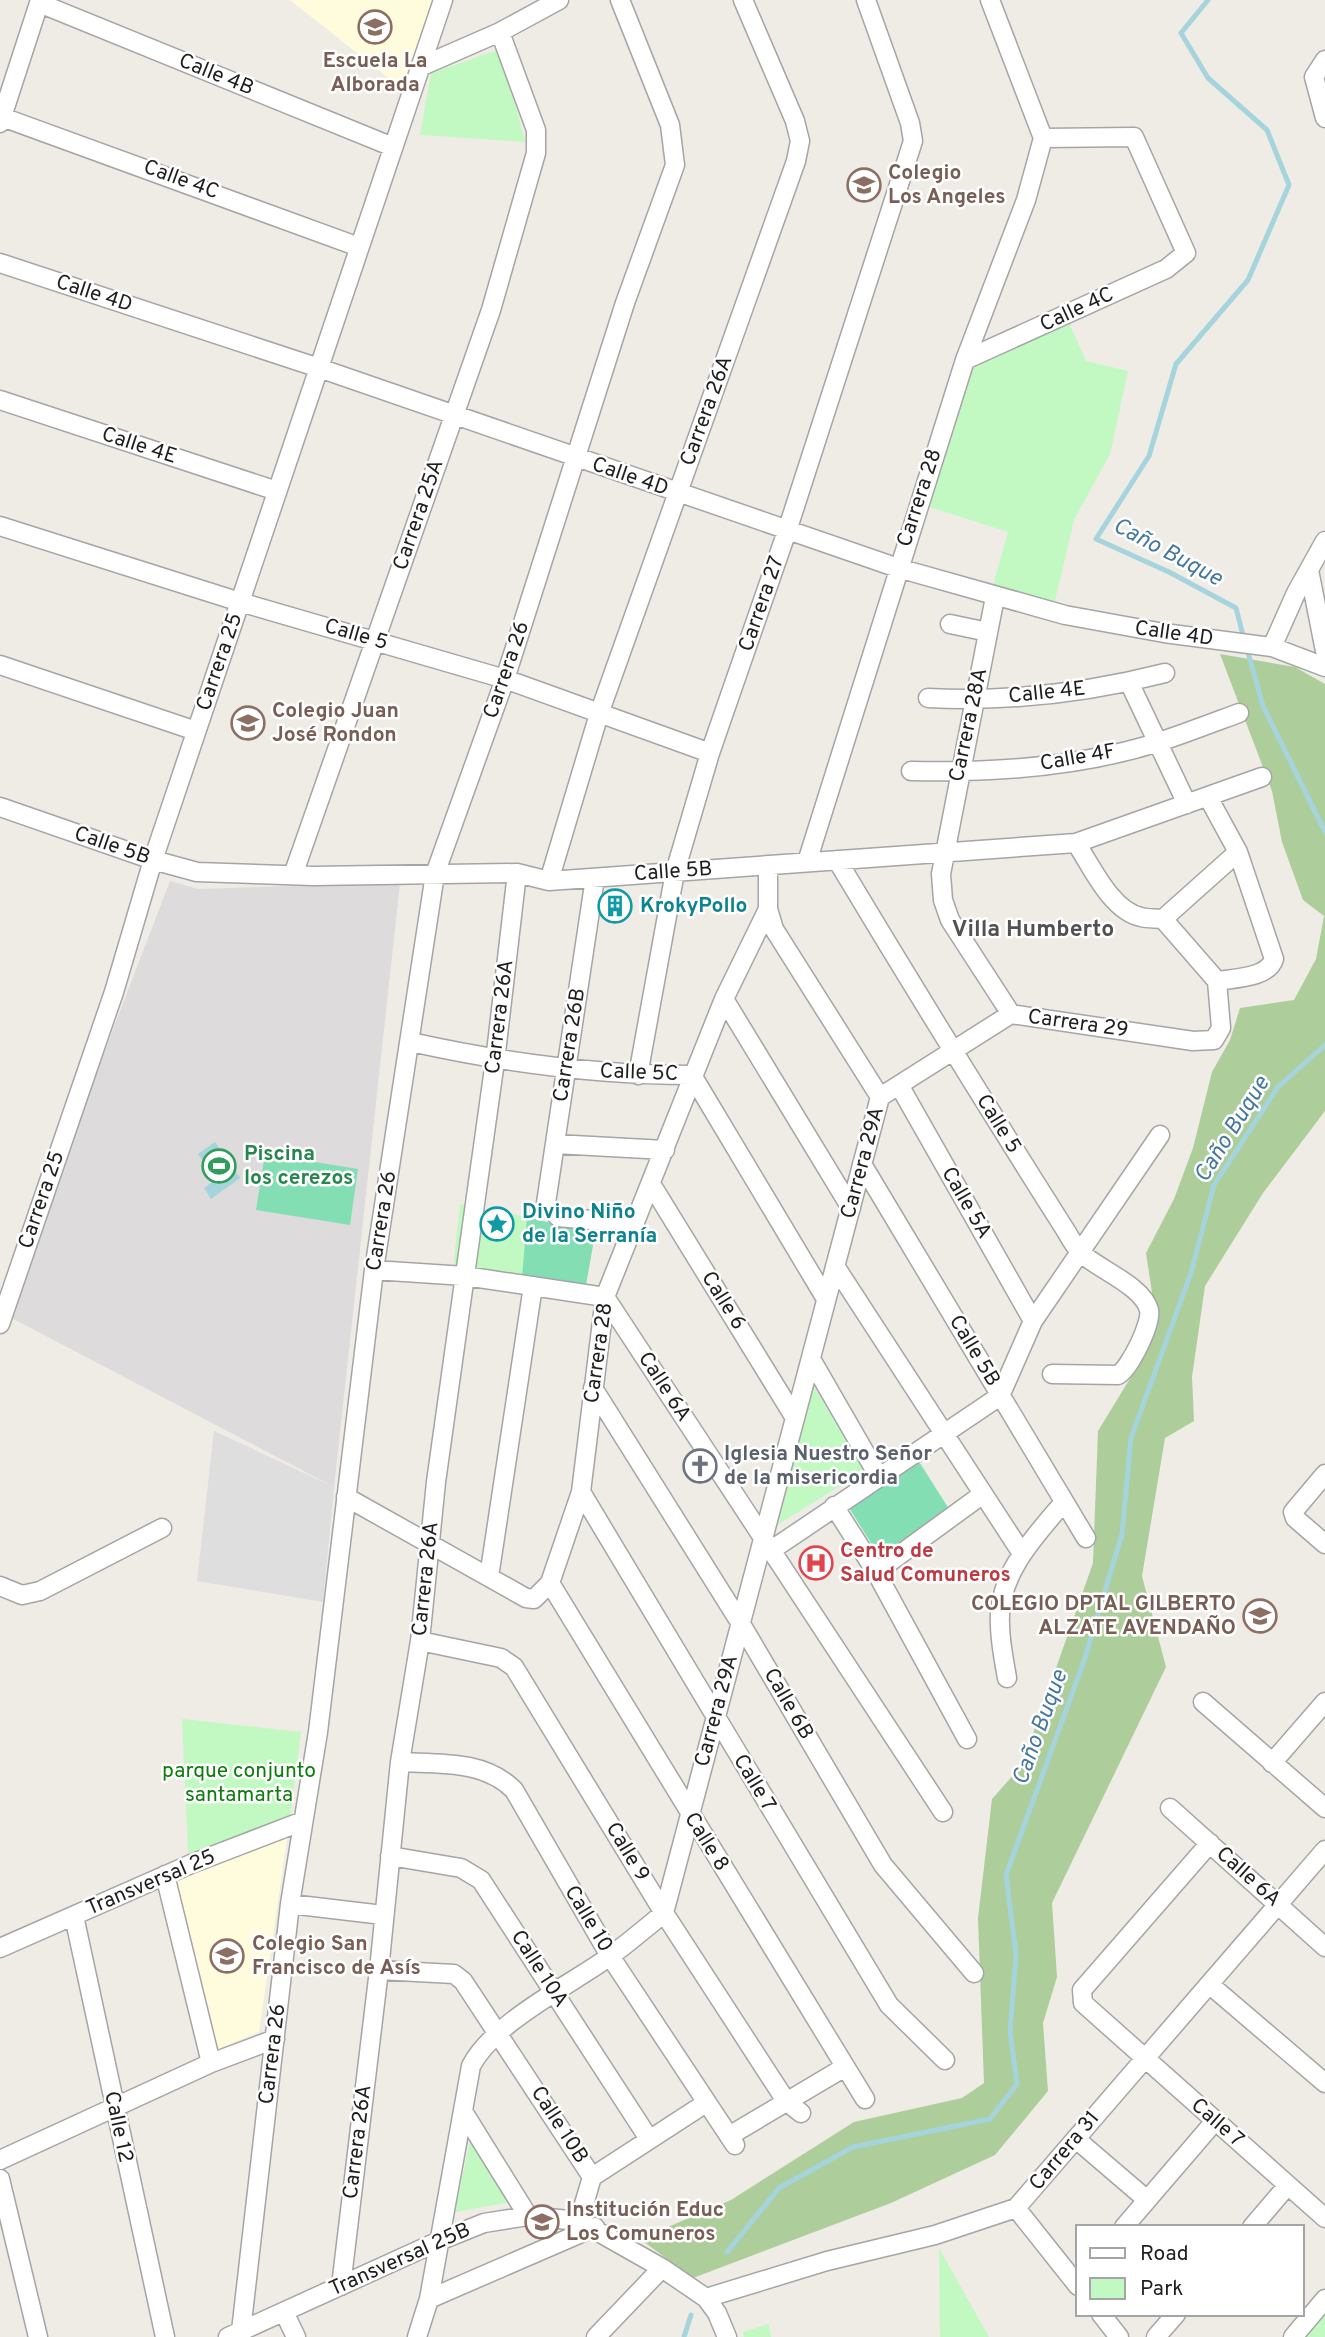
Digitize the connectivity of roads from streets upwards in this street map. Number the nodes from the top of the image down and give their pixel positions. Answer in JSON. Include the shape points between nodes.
{"nodes":[{"id":1,"x":443,"y":0,"type":"edge"},
{"id":2,"x":559,"y":0,"type":"edge"},
{"id":3,"x":620,"y":0,"type":"edge"},
{"id":4,"x":743,"y":0,"type":"edge"},
{"id":5,"x":866,"y":0,"type":"edge"},
{"id":6,"x":990,"y":0,"type":"edge"},
{"id":7,"x":40,"y":1,"type":"edge"},
{"id":8,"x":500,"y":32,"type":"junction"},
{"id":9,"x":1325,"y":61,"type":"edge"},
{"id":10,"x":420,"y":67,"type":"junction"},
{"id":11,"x":1319,"y":93,"type":"edge"},
{"id":12,"x":1325,"y":118,"type":"edge"},
{"id":13,"x":1,"y":120,"type":"edge"},
{"id":14,"x":1043,"y":138,"type":"junction"},
{"id":15,"x":393,"y":147,"type":"junction"},
{"id":16,"x":359,"y":247,"type":"junction"},
{"id":17,"x":0,"y":263,"type":"edge"},
{"id":18,"x":965,"y":360,"type":"junction"},
{"id":19,"x":318,"y":368,"type":"junction"},
{"id":20,"x":0,"y":400,"type":"edge"},
{"id":21,"x":454,"y":417,"type":"junction"},
{"id":22,"x":576,"y":459,"type":"junction"},
{"id":23,"x":277,"y":491,"type":"junction"},
{"id":24,"x":678,"y":494,"type":"junction"},
{"id":25,"x":0,"y":526,"type":"edge"},
{"id":26,"x":788,"y":531,"type":"junction"},
{"id":27,"x":1324,"y":542,"type":"edge"},
{"id":28,"x":898,"y":568,"type":"junction"},
{"id":29,"x":1308,"y":570,"type":"junction"},
{"id":30,"x":995,"y":597,"type":"junction"},
{"id":31,"x":240,"y":602,"type":"junction"},
{"id":32,"x":950,"y":624,"type":"dead end"},
{"id":33,"x":988,"y":632,"type":"junction"},
{"id":34,"x":375,"y":640,"type":"junction"},
{"id":35,"x":1267,"y":647,"type":"junction"},
{"id":36,"x":1325,"y":651,"type":"edge"},
{"id":37,"x":0,"y":665,"type":"edge"},
{"id":38,"x":1325,"y":667,"type":"edge"},
{"id":39,"x":1165,"y":673,"type":"dead end"},
{"id":40,"x":505,"y":679,"type":"junction"},
{"id":41,"x":1129,"y":682,"type":"junction"},
{"id":42,"x":928,"y":698,"type":"dead end"},
{"id":43,"x":974,"y":700,"type":"junction"},
{"id":44,"x":1239,"y":713,"type":"dead end"},
{"id":45,"x":599,"y":714,"type":"junction"},
{"id":46,"x":196,"y":731,"type":"junction"},
{"id":47,"x":1156,"y":743,"type":"junction"},
{"id":48,"x":710,"y":753,"type":"junction"},
{"id":49,"x":911,"y":771,"type":"dead end"},
{"id":50,"x":959,"y":772,"type":"junction"},
{"id":51,"x":1262,"y":777,"type":"dead end"},
{"id":52,"x":1208,"y":797,"type":"junction"},
{"id":53,"x":1187,"y":804,"type":"junction"},
{"id":54,"x":0,"y":807,"type":"edge"},
{"id":55,"x":1076,"y":843,"type":"junction"},
{"id":56,"x":943,"y":852,"type":"junction"},
{"id":57,"x":1238,"y":852,"type":"junction"},
{"id":58,"x":153,"y":860,"type":"junction"},
{"id":59,"x":837,"y":860,"type":"junction"},
{"id":60,"x":807,"y":862,"type":"junction"},
{"id":61,"x":768,"y":865,"type":"junction"},
{"id":62,"x":675,"y":872,"type":"junction"},
{"id":63,"x":517,"y":873,"type":"junction"},
{"id":64,"x":435,"y":874,"type":"junction"},
{"id":65,"x":293,"y":875,"type":"junction"},
{"id":66,"x":595,"y":878,"type":"junction"},
{"id":67,"x":549,"y":881,"type":"junction"},
{"id":68,"x":768,"y":909,"type":"junction"},
{"id":69,"x":1163,"y":919,"type":"junction"},
{"id":70,"x":1217,"y":981,"type":"junction"},
{"id":71,"x":724,"y":999,"type":"junction"},
{"id":72,"x":1011,"y":1014,"type":"junction"},
{"id":73,"x":411,"y":1042,"type":"junction"},
{"id":74,"x":952,"y":1051,"type":"junction"},
{"id":75,"x":495,"y":1061,"type":"junction"},
{"id":76,"x":567,"y":1070,"type":"junction"},
{"id":77,"x":638,"y":1075,"type":"junction"},
{"id":78,"x":692,"y":1075,"type":"junction"},
{"id":79,"x":899,"y":1085,"type":"junction"},
{"id":80,"x":880,"y":1097,"type":"junction"},
{"id":81,"x":1160,"y":1135,"type":"dead end"},
{"id":82,"x":555,"y":1144,"type":"junction"},
{"id":83,"x":665,"y":1150,"type":"junction"},
{"id":84,"x":862,"y":1164,"type":"junction"},
{"id":85,"x":651,"y":1184,"type":"junction"},
{"id":86,"x":850,"y":1208,"type":"junction"},
{"id":87,"x":635,"y":1224,"type":"junction"},
{"id":88,"x":1079,"y":1252,"type":"junction"},
{"id":89,"x":835,"y":1266,"type":"junction"},
{"id":90,"x":374,"y":1269,"type":"junction"},
{"id":91,"x":465,"y":1276,"type":"junction"},
{"id":92,"x":533,"y":1286,"type":"junction"},
{"id":93,"x":606,"y":1297,"type":"junction"},
{"id":94,"x":826,"y":1299,"type":"junction"},
{"id":95,"x":1,"y":1315,"type":"edge"},
{"id":96,"x":1034,"y":1321,"type":"junction"},
{"id":97,"x":811,"y":1359,"type":"junction"},
{"id":98,"x":1052,"y":1374,"type":"dead end"},
{"id":99,"x":593,"y":1388,"type":"junction"},
{"id":100,"x":1000,"y":1396,"type":"junction"},
{"id":101,"x":795,"y":1418,"type":"junction"},
{"id":102,"x":944,"y":1435,"type":"junction"},
{"id":103,"x":1325,"y":1474,"type":"edge"},
{"id":104,"x":879,"y":1477,"type":"junction"},
{"id":105,"x":581,"y":1492,"type":"junction"},
{"id":106,"x":983,"y":1493,"type":"junction"},
{"id":107,"x":346,"y":1497,"type":"junction"},
{"id":108,"x":1064,"y":1502,"type":"junction"},
{"id":109,"x":834,"y":1506,"type":"junction"},
{"id":110,"x":162,"y":1528,"type":"dead end"},
{"id":111,"x":1086,"y":1538,"type":"dead end"},
{"id":112,"x":429,"y":1543,"type":"junction"},
{"id":113,"x":1325,"y":1544,"type":"edge"},
{"id":114,"x":766,"y":1545,"type":"junction"},
{"id":115,"x":1021,"y":1552,"type":"junction"},
{"id":116,"x":876,"y":1572,"type":"junction"},
{"id":117,"x":489,"y":1577,"type":"junction"},
{"id":118,"x":551,"y":1583,"type":"junction"},
{"id":119,"x":0,"y":1586,"type":"edge"},
{"id":120,"x":741,"y":1623,"type":"junction"},
{"id":121,"x":420,"y":1641,"type":"junction"},
{"id":122,"x":1007,"y":1678,"type":"dead end"},
{"id":123,"x":1203,"y":1702,"type":"dead end"},
{"id":124,"x":1325,"y":1702,"type":"edge"},
{"id":125,"x":715,"y":1720,"type":"junction"},
{"id":126,"x":967,"y":1739,"type":"dead end"},
{"id":127,"x":400,"y":1762,"type":"junction"},
{"id":128,"x":1272,"y":1763,"type":"junction"},
{"id":129,"x":1170,"y":1808,"type":"dead end"},
{"id":130,"x":1325,"y":1808,"type":"edge"},
{"id":131,"x":943,"y":1812,"type":"dead end"},
{"id":132,"x":690,"y":1816,"type":"junction"},
{"id":133,"x":303,"y":1821,"type":"junction"},
{"id":134,"x":1210,"y":1843,"type":"junction"},
{"id":135,"x":1325,"y":1850,"type":"edge"},
{"id":136,"x":390,"y":1856,"type":"junction"},
{"id":137,"x":165,"y":1875,"type":"junction"},
{"id":138,"x":290,"y":1904,"type":"junction"},
{"id":139,"x":1278,"y":1904,"type":"junction"},
{"id":140,"x":664,"y":1913,"type":"junction"},
{"id":141,"x":383,"y":1915,"type":"junction"},
{"id":142,"x":74,"y":1916,"type":"junction"},
{"id":143,"x":1325,"y":1947,"type":"edge"},
{"id":144,"x":0,"y":1948,"type":"edge"},
{"id":145,"x":610,"y":1956,"type":"junction"},
{"id":146,"x":379,"y":1970,"type":"junction"},
{"id":147,"x":974,"y":1973,"type":"dead end"},
{"id":148,"x":1209,"y":1984,"type":"junction"},
{"id":149,"x":555,"y":1994,"type":"junction"},
{"id":150,"x":498,"y":2032,"type":"junction"},
{"id":151,"x":275,"y":2039,"type":"junction"},
{"id":152,"x":1143,"y":2058,"type":"junction"},
{"id":153,"x":946,"y":2060,"type":"dead end"},
{"id":154,"x":211,"y":2063,"type":"junction"},
{"id":155,"x":845,"y":2067,"type":"junction"},
{"id":156,"x":1325,"y":2083,"type":"edge"},
{"id":157,"x":864,"y":2099,"type":"dead end"},
{"id":158,"x":786,"y":2101,"type":"junction"},
{"id":159,"x":706,"y":2104,"type":"junction"},
{"id":160,"x":113,"y":2108,"type":"junction"},
{"id":161,"x":464,"y":2113,"type":"junction"},
{"id":162,"x":801,"y":2113,"type":"dead end"},
{"id":163,"x":1215,"y":2121,"type":"junction"},
{"id":164,"x":649,"y":2138,"type":"junction"},
{"id":165,"x":1076,"y":2139,"type":"junction"},
{"id":166,"x":0,"y":2160,"type":"edge"},
{"id":167,"x":592,"y":2177,"type":"junction"},
{"id":168,"x":0,"y":2179,"type":"edge"},
{"id":169,"x":1288,"y":2185,"type":"junction"},
{"id":170,"x":1146,"y":2199,"type":"junction"},
{"id":171,"x":1016,"y":2208,"type":"junction"},
{"id":172,"x":528,"y":2216,"type":"junction"},
{"id":173,"x":1325,"y":2218,"type":"edge"},
{"id":174,"x":587,"y":2224,"type":"junction"},
{"id":175,"x":1126,"y":2225,"type":"edge"},
{"id":176,"x":1254,"y":2225,"type":"edge"},
{"id":177,"x":439,"y":2241,"type":"junction"},
{"id":178,"x":662,"y":2268,"type":"junction"},
{"id":179,"x":1076,"y":2283,"type":"edge"},
{"id":180,"x":341,"y":2286,"type":"junction"},
{"id":181,"x":706,"y":2298,"type":"junction"},
{"id":182,"x":429,"y":2299,"type":"junction"},
{"id":183,"x":1325,"y":2299,"type":"edge"},
{"id":184,"x":284,"y":2312,"type":"junction"},
{"id":185,"x":1103,"y":2316,"type":"edge"},
{"id":186,"x":1174,"y":2316,"type":"edge"},
{"id":187,"x":234,"y":2334,"type":"edge"},
{"id":188,"x":38,"y":2337,"type":"edge"},
{"id":189,"x":165,"y":2337,"type":"edge"},
{"id":190,"x":296,"y":2337,"type":"edge"},
{"id":191,"x":417,"y":2337,"type":"edge"},
{"id":192,"x":596,"y":2337,"type":"edge"},
{"id":193,"x":727,"y":2337,"type":"edge"},
{"id":194,"x":1119,"y":2337,"type":"edge"},
{"id":195,"x":1157,"y":2337,"type":"edge"},
{"id":196,"x":1293,"y":2337,"type":"edge"}],
"edges":[{"from":1,"to":10,"type":"street","name":"Carrera 25"},
{"from":2,"to":8,"type":"street"},
{"from":3,"to":22,"type":"street","name":"Carrera 26","via":[[670,125],[675,165]]},
{"from":4,"to":24,"type":"street","name":"Carrera 26A","via":[[800,141]]},
{"from":5,"to":26,"type":"street","name":"Carrera 27","via":[[913,141]]},
{"from":6,"to":14,"type":"street"},
{"from":7,"to":13,"type":"street"},
{"from":7,"to":15,"type":"street","name":"Calle 4B"},
{"from":8,"to":10,"type":"street"},
{"from":8,"to":21,"type":"street","name":"Carrera 25A","via":[[536,130],[536,153],[491,310]]},
{"from":9,"to":11,"type":"street","via":[[1314,77]]},
{"from":10,"to":15,"type":"street","name":"Carrera 25"},
{"from":11,"to":12,"type":"street"},
{"from":13,"to":16,"type":"street","name":"Calle 4C"},
{"from":14,"to":18,"type":"street","name":"Carrera 28","via":[[1026,200]]},
{"from":14,"to":18,"type":"street","name":"Calle 4C","via":[[1133,137],[1186,253],[1166,269]]},
{"from":15,"to":16,"type":"street","name":"Carrera 25"},
{"from":16,"to":19,"type":"street","name":"Carrera 25"},
{"from":17,"to":19,"type":"street","name":"Calle 4D"},
{"from":18,"to":28,"type":"street","name":"Carrera 28"},
{"from":19,"to":21,"type":"street","name":"Calle 4D"},
{"from":19,"to":23,"type":"street","name":"Carrera 25"},
{"from":20,"to":23,"type":"street","name":"Calle 4E"},
{"from":21,"to":22,"type":"street","name":"Calle 4D"},
{"from":21,"to":34,"type":"street","name":"Carrera 25A"},
{"from":22,"to":24,"type":"street","name":"Calle 4D"},
{"from":22,"to":40,"type":"street","name":"Carrera 26"},
{"from":23,"to":31,"type":"street","name":"Carrera 25"},
{"from":24,"to":26,"type":"street","name":"Calle 4D"},
{"from":24,"to":45,"type":"street","name":"Carrera 26A"},
{"from":25,"to":31,"type":"street","name":"Calle 5"},
{"from":26,"to":28,"type":"street","name":"Calle 4D"},
{"from":26,"to":48,"type":"street","name":"Carrera 27"},
{"from":27,"to":29,"type":"street"},
{"from":28,"to":30,"type":"street","name":"Calle 4D"},
{"from":28,"to":60,"type":"street","name":"Carrera 28"},
{"from":29,"to":35,"type":"street"},
{"from":29,"to":36,"type":"street"},
{"from":30,"to":33,"type":"street","name":"Carrera 28A"},
{"from":30,"to":35,"type":"street","name":"Calle 4D","via":[[1108,624]]},
{"from":31,"to":34,"type":"street","name":"Calle 5"},
{"from":31,"to":46,"type":"street","name":"Carrera 25"},
{"from":32,"to":33,"type":"street"},
{"from":33,"to":43,"type":"street","name":"Carrera 28A"},
{"from":34,"to":40,"type":"street","name":"Calle 5"},
{"from":34,"to":65,"type":"street","name":"Carrera 25A"},
{"from":35,"to":38,"type":"street","name":"Calle 4D"},
{"from":37,"to":46,"type":"street"},
{"from":39,"to":41,"type":"street","name":"Calle 4E"},
{"from":40,"to":45,"type":"street","name":"Calle 5"},
{"from":40,"to":64,"type":"street","name":"Carrera 26"},
{"from":41,"to":43,"type":"street","name":"Calle 4E","via":[[1052,696]]},
{"from":41,"to":47,"type":"street"},
{"from":42,"to":43,"type":"street","name":"Calle 4E"},
{"from":43,"to":50,"type":"street","name":"Carrera 28A"},
{"from":44,"to":47,"type":"street","name":"Calle 4F"},
{"from":45,"to":48,"type":"street","name":"Calle 5"},
{"from":45,"to":67,"type":"street","name":"Carrera 26A"},
{"from":46,"to":58,"type":"street","name":"Carrera 25"},
{"from":47,"to":50,"type":"street","name":"Calle 4F","via":[[1058,764]]},
{"from":47,"to":53,"type":"street"},
{"from":48,"to":62,"type":"street","name":"Carrera 27"},
{"from":49,"to":50,"type":"street","name":"Calle 4F"},
{"from":50,"to":56,"type":"street","name":"Carrera 28A"},
{"from":51,"to":52,"type":"street","name":"Calle 5B"},
{"from":52,"to":53,"type":"street","name":"Calle 5B"},
{"from":52,"to":57,"type":"street"},
{"from":53,"to":55,"type":"street","name":"Calle 5B"},
{"from":54,"to":58,"type":"street","name":"Calle 5B"},
{"from":55,"to":56,"type":"street","name":"Calle 5B"},
{"from":55,"to":69,"type":"street","via":[[1126,911]]},
{"from":56,"to":59,"type":"street","name":"Calle 5B"},
{"from":56,"to":72,"type":"street","name":"Carrera 28A","via":[[943,900],[950,920]]},
{"from":57,"to":69,"type":"street"},
{"from":57,"to":70,"type":"street","via":[[1274,959],[1265,972]]},
{"from":58,"to":65,"type":"street","name":"Calle 5B","via":[[197,872]]},
{"from":58,"to":95,"type":"street","name":"Carrera 25","via":[[114,992]]},
{"from":59,"to":60,"type":"street","name":"Calle 5B"},
{"from":59,"to":74,"type":"street","name":"Calle 5"},
{"from":60,"to":61,"type":"street","name":"Calle 5B"},
{"from":61,"to":62,"type":"street","name":"Calle 5B"},
{"from":61,"to":68,"type":"street"},
{"from":62,"to":66,"type":"street","name":"Calle 5B"},
{"from":62,"to":77,"type":"street","name":"Carrera 27"},
{"from":63,"to":64,"type":"street","name":"Calle 5B"},
{"from":63,"to":67,"type":"street","name":"Calle 5B"},
{"from":63,"to":75,"type":"street","name":"Carrera 26A"},
{"from":64,"to":65,"type":"street","name":"Calle 5B"},
{"from":64,"to":73,"type":"street","name":"Carrera 26"},
{"from":66,"to":67,"type":"street","name":"Calle 5B"},
{"from":66,"to":76,"type":"street","name":"Carrera 26B"},
{"from":68,"to":71,"type":"street","name":"Carrera 28"},
{"from":68,"to":80,"type":"street","via":[[774,929]]},
{"from":69,"to":70,"type":"street"},
{"from":70,"to":72,"type":"street","name":"Carrera 29","via":[[1221,1028],[1214,1040],[1193,1041]]},
{"from":71,"to":78,"type":"street","name":"Carrera 28"},
{"from":71,"to":86,"type":"street"},
{"from":72,"to":74,"type":"street","name":"Carrera 29"},
{"from":73,"to":75,"type":"street","name":"Calle 5C"},
{"from":73,"to":90,"type":"street","name":"Carrera 26"},
{"from":74,"to":79,"type":"street","name":"Carrera 29"},
{"from":74,"to":88,"type":"street","name":"Calle 5"},
{"from":75,"to":76,"type":"street","name":"Calle 5C"},
{"from":75,"to":91,"type":"street","name":"Carrera 26A"},
{"from":76,"to":77,"type":"street","name":"Calle 5C"},
{"from":76,"to":82,"type":"street","name":"Carrera 26B"},
{"from":77,"to":78,"type":"street","name":"Calle 5C"},
{"from":78,"to":83,"type":"street","name":"Carrera 28"},
{"from":78,"to":94,"type":"street","name":"Calle 5C"},
{"from":79,"to":80,"type":"street","name":"Carrera 29"},
{"from":79,"to":96,"type":"street","name":"Calle 5A"},
{"from":80,"to":84,"type":"street","name":"Carrera 29A"},
{"from":81,"to":88,"type":"street"},
{"from":82,"to":83,"type":"street"},
{"from":82,"to":87,"type":"street","name":"Carrera 26B","via":[[546,1195],[550,1211],[558,1217]]},
{"from":83,"to":85,"type":"street","name":"Carrera 28"},
{"from":84,"to":86,"type":"street","name":"Carrera 29A"},
{"from":84,"to":100,"type":"street","name":"Calle 5B"},
{"from":85,"to":87,"type":"street","name":"Carrera 28"},
{"from":85,"to":101,"type":"street","name":"Calle 6"},
{"from":86,"to":89,"type":"street","name":"Carrera 29A"},
{"from":87,"to":93,"type":"street","name":"Carrera 28"},
{"from":88,"to":96,"type":"street"},
{"from":88,"to":98,"type":"street","name":"Calle 5","via":[[1143,1298],[1149,1320],[1125,1371],[1108,1376]]},
{"from":89,"to":94,"type":"street","name":"Carrera 29A"},
{"from":89,"to":102,"type":"street"},
{"from":90,"to":91,"type":"street"},
{"from":90,"to":107,"type":"street","name":"Carrera 26"},
{"from":91,"to":92,"type":"street"},
{"from":91,"to":112,"type":"street","name":"Carrera 26A"},
{"from":92,"to":93,"type":"street"},
{"from":92,"to":117,"type":"street"},
{"from":93,"to":99,"type":"street","name":"Carrera 28"},
{"from":93,"to":114,"type":"street","name":"Calle 6A"},
{"from":94,"to":97,"type":"street","name":"Carrera 29A"},
{"from":96,"to":100,"type":"street"},
{"from":97,"to":101,"type":"street","name":"Carrera 29A"},
{"from":97,"to":104,"type":"street"},
{"from":99,"to":105,"type":"street","name":"Carrera 28"},
{"from":99,"to":120,"type":"street","name":"Calle 6B"},
{"from":100,"to":102,"type":"street"},
{"from":100,"to":108,"type":"street","name":"Calle 5B"},
{"from":101,"to":114,"type":"street","name":"Carrera 29A"},
{"from":102,"to":104,"type":"street"},
{"from":102,"to":106,"type":"street"},
{"from":103,"to":113,"type":"street","via":[[1293,1512]]},
{"from":104,"to":109,"type":"street"},
{"from":105,"to":118,"type":"street","name":"Carrera 28"},
{"from":105,"to":125,"type":"street","name":"Calle 7"},
{"from":106,"to":115,"type":"street"},
{"from":106,"to":116,"type":"street"},
{"from":107,"to":112,"type":"street"},
{"from":107,"to":133,"type":"street","name":"Carrera 26"},
{"from":108,"to":111,"type":"street","name":"Calle 5B"},
{"from":108,"to":115,"type":"street"},
{"from":109,"to":114,"type":"street"},
{"from":109,"to":116,"type":"street"},
{"from":110,"to":119,"type":"street","via":[[40,1591],[22,1595]]},
{"from":112,"to":117,"type":"street"},
{"from":112,"to":121,"type":"street","name":"Carrera 26A"},
{"from":114,"to":120,"type":"street","name":"Carrera 29A"},
{"from":114,"to":131,"type":"street","name":"Calle 6A"},
{"from":115,"to":122,"type":"street","via":[[1006,1585],[999,1621]]},
{"from":116,"to":126,"type":"street"},
{"from":117,"to":118,"type":"street","via":[[534,1600]]},
{"from":118,"to":132,"type":"street","name":"Calle 8"},
{"from":120,"to":125,"type":"street","name":"Carrera 29A"},
{"from":120,"to":147,"type":"street","name":"Calle 6B","via":[[883,1865]]},
{"from":121,"to":127,"type":"street","name":"Carrera 26A"},
{"from":121,"to":140,"type":"street","name":"Calle 9","via":[[501,1658],[514,1667]]},
{"from":123,"to":128,"type":"street"},
{"from":124,"to":128,"type":"street"},
{"from":125,"to":132,"type":"street","name":"Carrera 29A"},
{"from":125,"to":153,"type":"street","name":"Calle 7","via":[[889,2005]]},
{"from":127,"to":136,"type":"street","name":"Carrera 26A"},
{"from":127,"to":145,"type":"street","name":"Calle 10","via":[[473,1767],[503,1780],[524,1806]]},
{"from":128,"to":130,"type":"street"},
{"from":129,"to":134,"type":"street","name":"Calle 6A"},
{"from":132,"to":140,"type":"street","name":"Carrera 29A"},
{"from":132,"to":155,"type":"street","name":"Calle 8"},
{"from":133,"to":137,"type":"street","name":"Transversal 25"},
{"from":133,"to":138,"type":"street","name":"Carrera 26"},
{"from":134,"to":139,"type":"street","name":"Calle 6A"},
{"from":134,"to":152,"type":"street","name":"Calle 7","via":[[1082,1990],[1085,2007]]},
{"from":135,"to":139,"type":"street","name":"Carrera 31"},
{"from":136,"to":141,"type":"street","name":"Carrera 26A"},
{"from":136,"to":149,"type":"street","name":"Calle 10A","via":[[475,1874]]},
{"from":137,"to":142,"type":"street","name":"Transversal 25"},
{"from":137,"to":154,"type":"street"},
{"from":138,"to":141,"type":"street"},
{"from":138,"to":151,"type":"street","name":"Carrera 26"},
{"from":139,"to":143,"type":"street","name":"Calle 6A"},
{"from":139,"to":148,"type":"street","name":"Carrera 31"},
{"from":140,"to":145,"type":"street"},
{"from":140,"to":158,"type":"street","name":"Calle 9"},
{"from":141,"to":146,"type":"street","name":"Carrera 26A"},
{"from":142,"to":144,"type":"street","name":"Transversal 25"},
{"from":142,"to":160,"type":"street","name":"Calle 12"},
{"from":145,"to":149,"type":"street"},
{"from":145,"to":159,"type":"street","name":"Calle 10"},
{"from":146,"to":150,"type":"street","name":"Calle 10B","via":[[454,1974],[463,1980]]},
{"from":146,"to":180,"type":"street","name":"Carrera 26A"},
{"from":148,"to":152,"type":"street","name":"Carrera 31"},
{"from":148,"to":156,"type":"street"},
{"from":149,"to":150,"type":"street"},
{"from":149,"to":164,"type":"street","name":"Calle 10A"},
{"from":150,"to":161,"type":"street","via":[[471,2066]]},
{"from":150,"to":167,"type":"street","name":"Calle 10B"},
{"from":151,"to":154,"type":"street"},
{"from":151,"to":187,"type":"street","name":"Carrera 26"},
{"from":152,"to":163,"type":"street","name":"Calle 7"},
{"from":152,"to":165,"type":"street","name":"Carrera 31"},
{"from":154,"to":160,"type":"street"},
{"from":155,"to":157,"type":"street","name":"Calle 8"},
{"from":155,"to":158,"type":"street"},
{"from":158,"to":159,"type":"street","name":"Calle 10","via":[[732,2141]]},
{"from":158,"to":162,"type":"street","name":"Calle 9"},
{"from":159,"to":164,"type":"street"},
{"from":160,"to":166,"type":"street"},
{"from":160,"to":189,"type":"street","name":"Calle 12"},
{"from":161,"to":172,"type":"street"},
{"from":161,"to":177,"type":"street"},
{"from":163,"to":169,"type":"street","name":"Calle 7"},
{"from":163,"to":170,"type":"street"},
{"from":164,"to":167,"type":"street"},
{"from":165,"to":170,"type":"street"},
{"from":165,"to":171,"type":"street","name":"Carrera 31"},
{"from":167,"to":174,"type":"street","name":"Calle 10B"},
{"from":168,"to":188,"type":"street"},
{"from":169,"to":173,"type":"street","name":"Calle 7"},
{"from":169,"to":176,"type":"street"},
{"from":170,"to":175,"type":"street"},
{"from":171,"to":179,"type":"street"},
{"from":171,"to":181,"type":"street","name":"Carrera 31"},
{"from":172,"to":174,"type":"street","name":"Transversal 25B"},
{"from":172,"to":177,"type":"street","name":"Transversal 25B","via":[[484,2223]]},
{"from":174,"to":178,"type":"street"},
{"from":174,"to":182,"type":"street"},
{"from":177,"to":180,"type":"street","name":"Transversal 25B"},
{"from":177,"to":182,"type":"street"},
{"from":178,"to":181,"type":"street"},
{"from":178,"to":192,"type":"street"},
{"from":180,"to":184,"type":"street","name":"Transversal 25B"},
{"from":181,"to":193,"type":"street"},
{"from":182,"to":191,"type":"street"},
{"from":183,"to":196,"type":"street"},
{"from":184,"to":187,"type":"street","name":"Transversal 25B"},
{"from":184,"to":190,"type":"street"},
{"from":185,"to":194,"type":"street"},
{"from":186,"to":195,"type":"street"}]}
